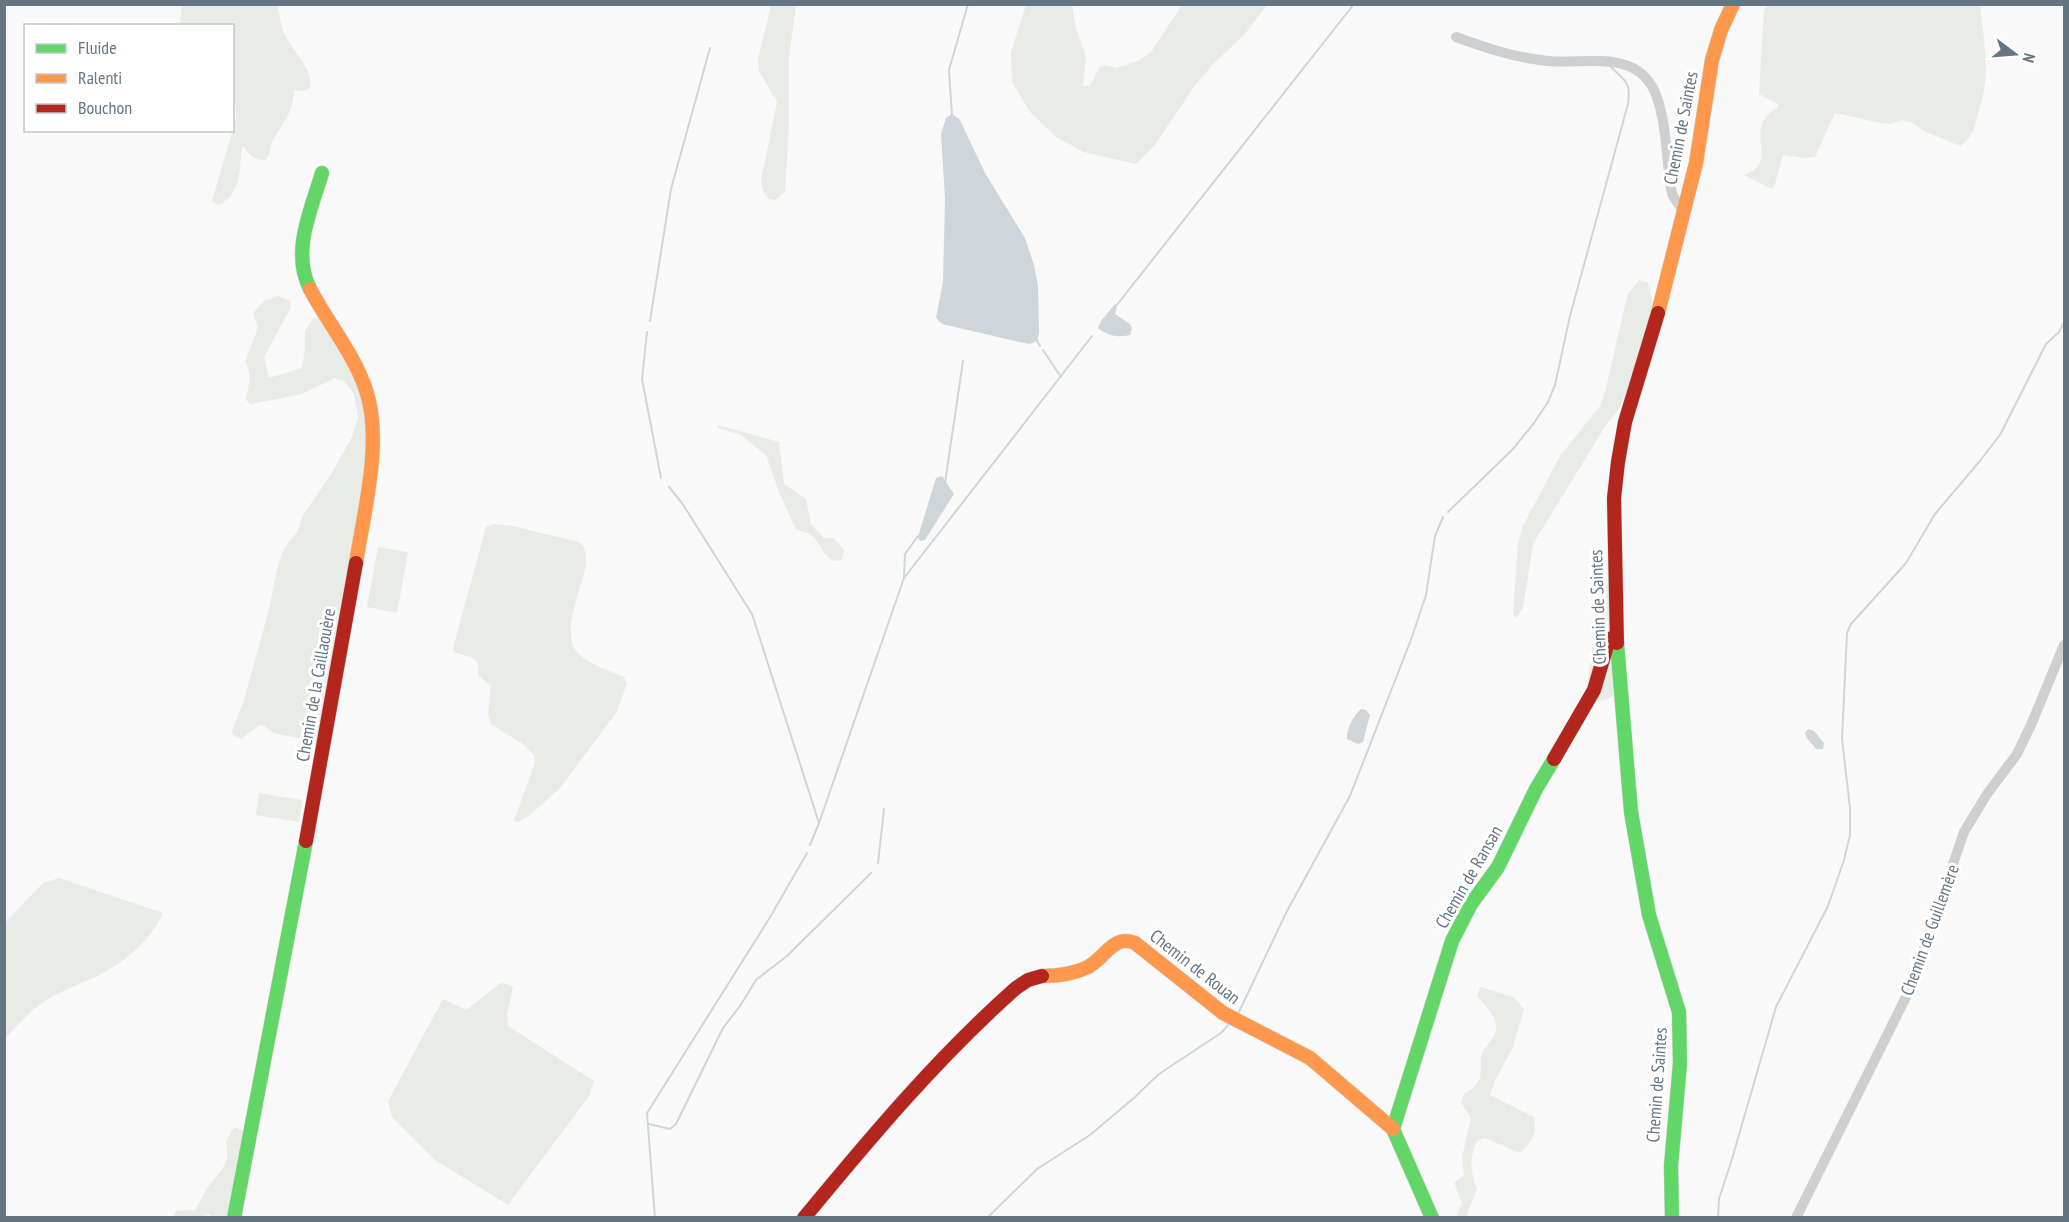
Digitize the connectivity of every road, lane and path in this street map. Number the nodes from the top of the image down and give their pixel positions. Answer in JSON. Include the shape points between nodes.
{"nodes":[{"id":1,"x":1733,"y":4,"type":"edge"},
{"id":2,"x":1456,"y":37,"type":"dead end"},
{"id":3,"x":322,"y":173,"type":"dead end"},
{"id":4,"x":1683,"y":211,"type":"junction"},
{"id":5,"x":1616,"y":637,"type":"junction"},
{"id":6,"x":2064,"y":645,"type":"edge"},
{"id":7,"x":1392,"y":1130,"type":"junction"},
{"id":8,"x":234,"y":1218,"type":"edge"},
{"id":9,"x":804,"y":1218,"type":"edge"},
{"id":10,"x":1432,"y":1218,"type":"edge"},
{"id":11,"x":1672,"y":1218,"type":"edge"},
{"id":12,"x":1796,"y":1218,"type":"edge"}],
"edges":[{"from":1,"to":4,"type":"street","name":"Chemin de Saintes","via":[[1712,60],[1698,152]]},
{"from":2,"to":4,"type":"street","via":[[1539,60],[1598,60],[1633,69],[1654,92],[1673,195]]},
{"from":3,"to":8,"type":"street","name":"Chemin de la Caillaouère","via":[[305,234],[303,273],[369,394],[373,443],[335,686]]},
{"from":4,"to":5,"type":"street","name":"Chemin de Saintes","via":[[1665,290],[1632,394],[1618,462],[1614,498]]},
{"from":5,"to":7,"type":"street","name":"Chemin de Ransan","via":[[1608,639],[1594,690],[1536,789],[1508,849],[1471,904],[1452,941]]},
{"from":5,"to":11,"type":"street","name":"Chemin de Saintes","via":[[1631,812],[1649,915],[1681,1029],[1671,1145]]},
{"from":6,"to":12,"type":"street","name":"Chemin de Guillemère","via":[[2017,754],[1982,800],[1964,832],[1911,987]]},
{"from":7,"to":9,"type":"street","name":"Chemin de Rouan","via":[[1310,1058],[1223,1014],[1135,943],[1122,939],[1082,969],[1069,974],[1035,976],[1017,988],[907,1097]]},
{"from":7,"to":10,"type":"street"}]}
